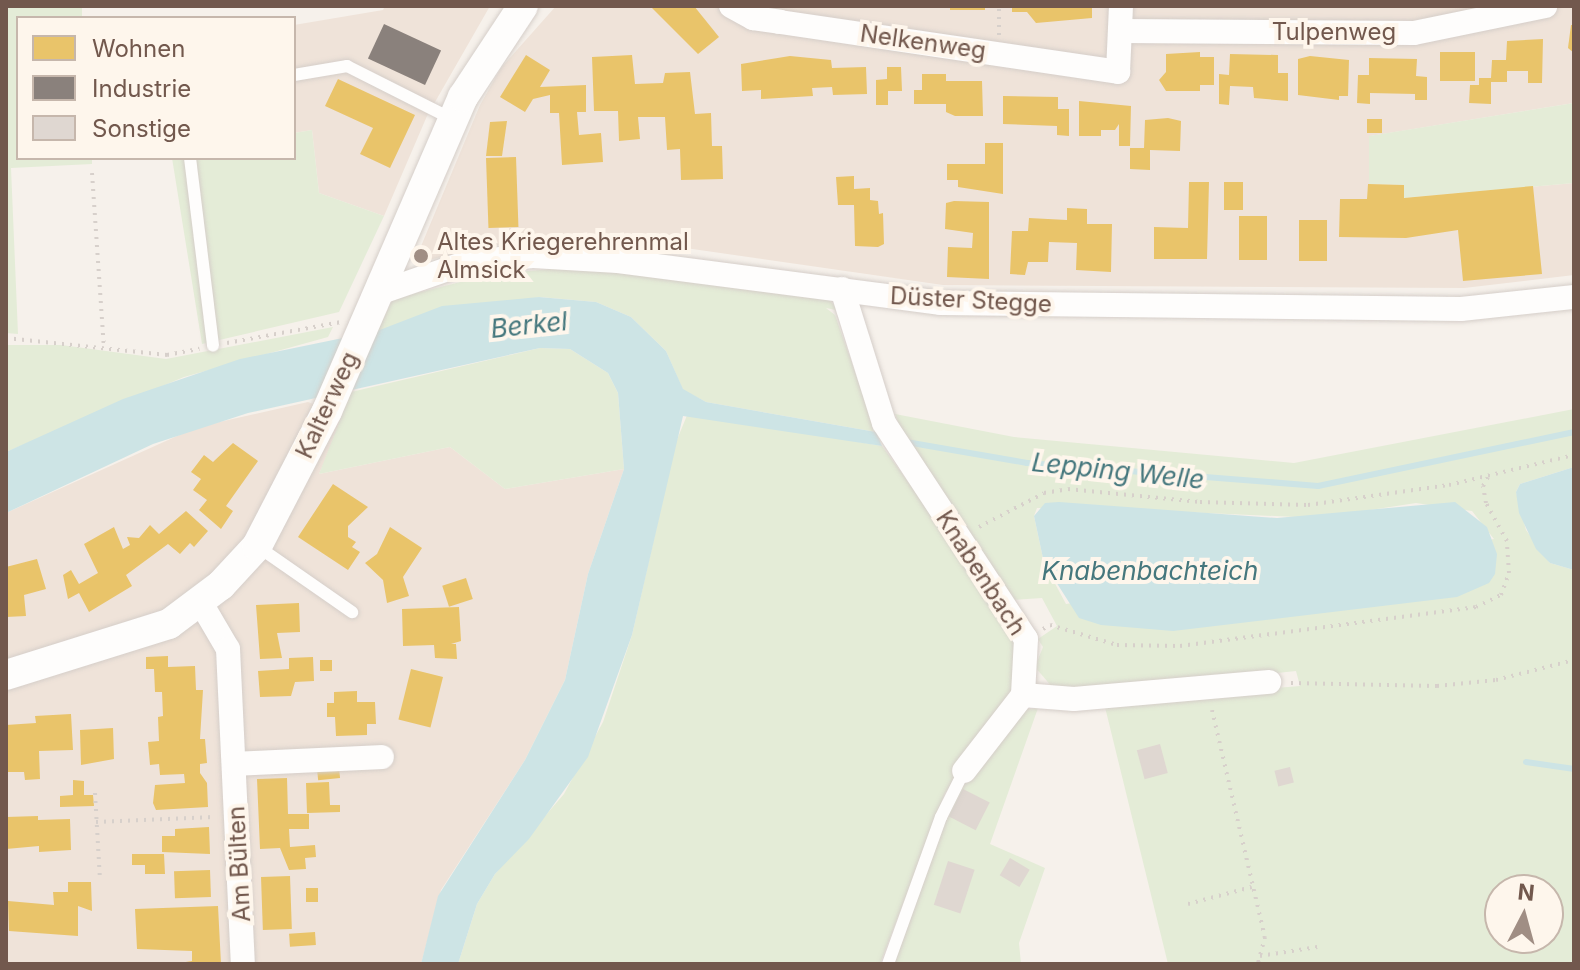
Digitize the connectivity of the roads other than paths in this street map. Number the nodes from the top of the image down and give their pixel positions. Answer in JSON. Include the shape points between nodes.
{"nodes":[{"id":1,"x":523,"y":6,"type":"edge"},
{"id":2,"x":731,"y":6,"type":"edge"},
{"id":3,"x":1121,"y":6,"type":"edge"},
{"id":4,"x":1545,"y":6,"type":"edge"},
{"id":5,"x":1120,"y":31,"type":"junction"},
{"id":6,"x":296,"y":75,"type":"edge"},
{"id":7,"x":452,"y":119,"type":"junction"},
{"id":8,"x":190,"y":160,"type":"edge"},
{"id":9,"x":842,"y":289,"type":"junction"},
{"id":10,"x":1574,"y":297,"type":"edge"},
{"id":11,"x":368,"y":312,"type":"junction"},
{"id":12,"x":213,"y":346,"type":"road end"},
{"id":13,"x":257,"y":546,"type":"junction"},
{"id":14,"x":201,"y":603,"type":"junction"},
{"id":15,"x":352,"y":612,"type":"dead end"},
{"id":16,"x":6,"y":675,"type":"edge"},
{"id":17,"x":1269,"y":682,"type":"road end"},
{"id":18,"x":1023,"y":695,"type":"junction"},
{"id":19,"x":382,"y":757,"type":"dead end"},
{"id":20,"x":234,"y":764,"type":"junction"},
{"id":21,"x":964,"y":771,"type":"joint"},
{"id":22,"x":243,"y":964,"type":"edge"},
{"id":23,"x":888,"y":964,"type":"edge"}],
"edges":[{"from":1,"to":7,"type":"street","name":"Kalterweg","via":[[488,53]]},
{"from":2,"to":5,"type":"street","name":"Nelkenweg","via":[[753,18],[1118,72]]},
{"from":3,"to":5,"type":"street"},
{"from":4,"to":5,"type":"street","name":"Tulpenweg","via":[[1414,33]]},
{"from":6,"to":7,"type":"lane","via":[[347,66]]},
{"from":7,"to":11,"type":"street","name":"Kalterweg"},
{"from":8,"to":12,"type":"lane"},
{"from":9,"to":10,"type":"street","name":"Düster Stegge","via":[[941,303],[1263,308],[1461,309]]},
{"from":9,"to":11,"type":"street","name":"Düster Stegge","via":[[603,259],[533,256],[468,262]]},
{"from":9,"to":18,"type":"street","name":"Knabenbach","via":[[884,423],[1026,639]]},
{"from":11,"to":13,"type":"street","name":"Kalterweg","via":[[327,411]]},
{"from":13,"to":14,"type":"street","name":"Kalterweg"},
{"from":13,"to":15,"type":"lane"},
{"from":14,"to":16,"type":"street","name":"Kalterweg","via":[[169,624]]},
{"from":14,"to":20,"type":"street","name":"Am Bülten","via":[[228,649]]},
{"from":17,"to":18,"type":"street","via":[[1074,699]]},
{"from":18,"to":21,"type":"street"},
{"from":19,"to":20,"type":"street"},
{"from":20,"to":22,"type":"street","name":"Am Bülten"},
{"from":21,"to":23,"type":"lane","via":[[941,817]]}]}
